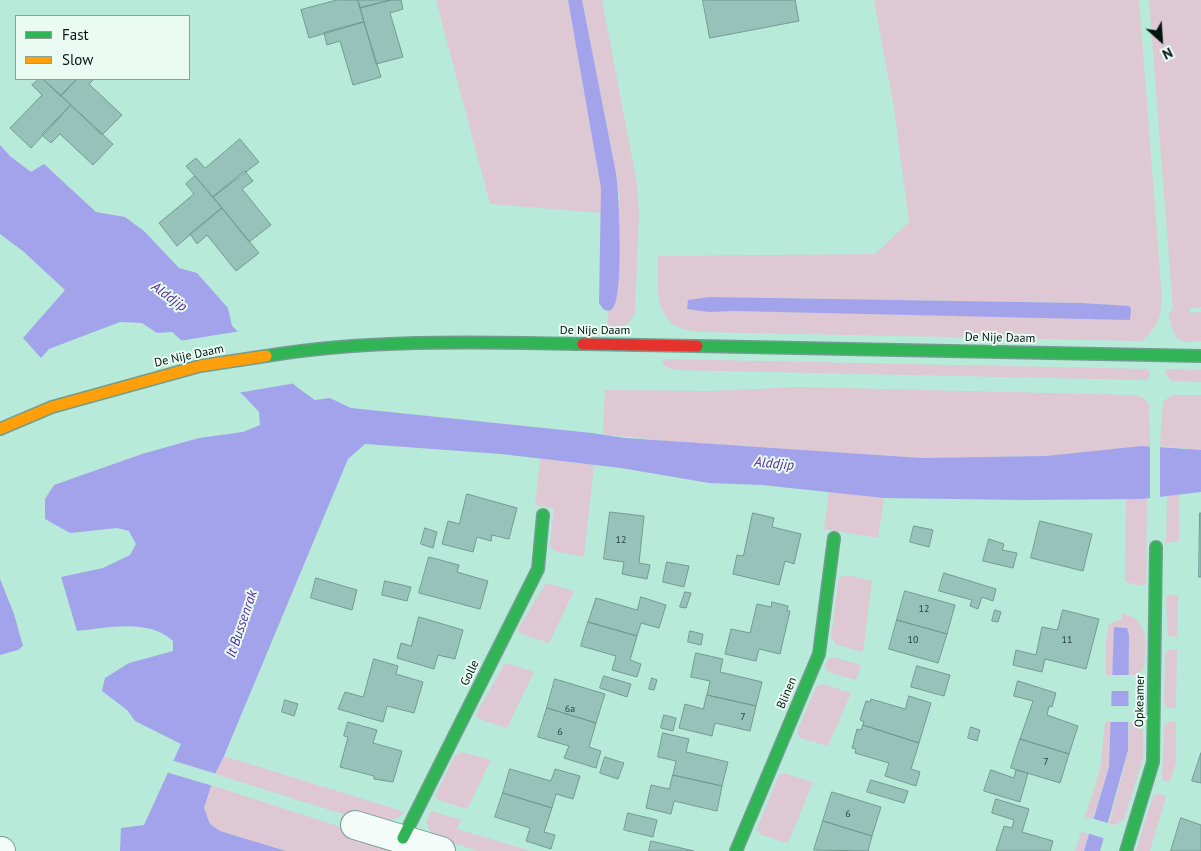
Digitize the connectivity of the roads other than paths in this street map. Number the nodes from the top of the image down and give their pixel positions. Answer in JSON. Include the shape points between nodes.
{"nodes":[{"id":1,"x":1201,"y":356,"type":"edge"},
{"id":2,"x":0,"y":428,"type":"edge"},
{"id":3,"x":543,"y":515,"type":"dead end"},
{"id":4,"x":834,"y":538,"type":"dead end"},
{"id":5,"x":1156,"y":547,"type":"dead end"},
{"id":6,"x":356,"y":825,"type":"dead end"},
{"id":7,"x":403,"y":838,"type":"junction"},
{"id":8,"x":438,"y":851,"type":"edge"},
{"id":9,"x":736,"y":851,"type":"edge"},
{"id":10,"x":1126,"y":851,"type":"edge"}],
"edges":[{"from":1,"to":2,"type":"street","name":"De Nije Daam","via":[[445,342],[364,345],[200,366],[52,406]]},
{"from":3,"to":7,"type":"street","name":"Golle","via":[[538,569]]},
{"from":4,"to":9,"type":"street","name":"Blinen","via":[[819,654]]},
{"from":5,"to":10,"type":"street","name":"Opkeamer","via":[[1153,762]]},
{"from":6,"to":7,"type":"street"},
{"from":7,"to":8,"type":"street"}]}
